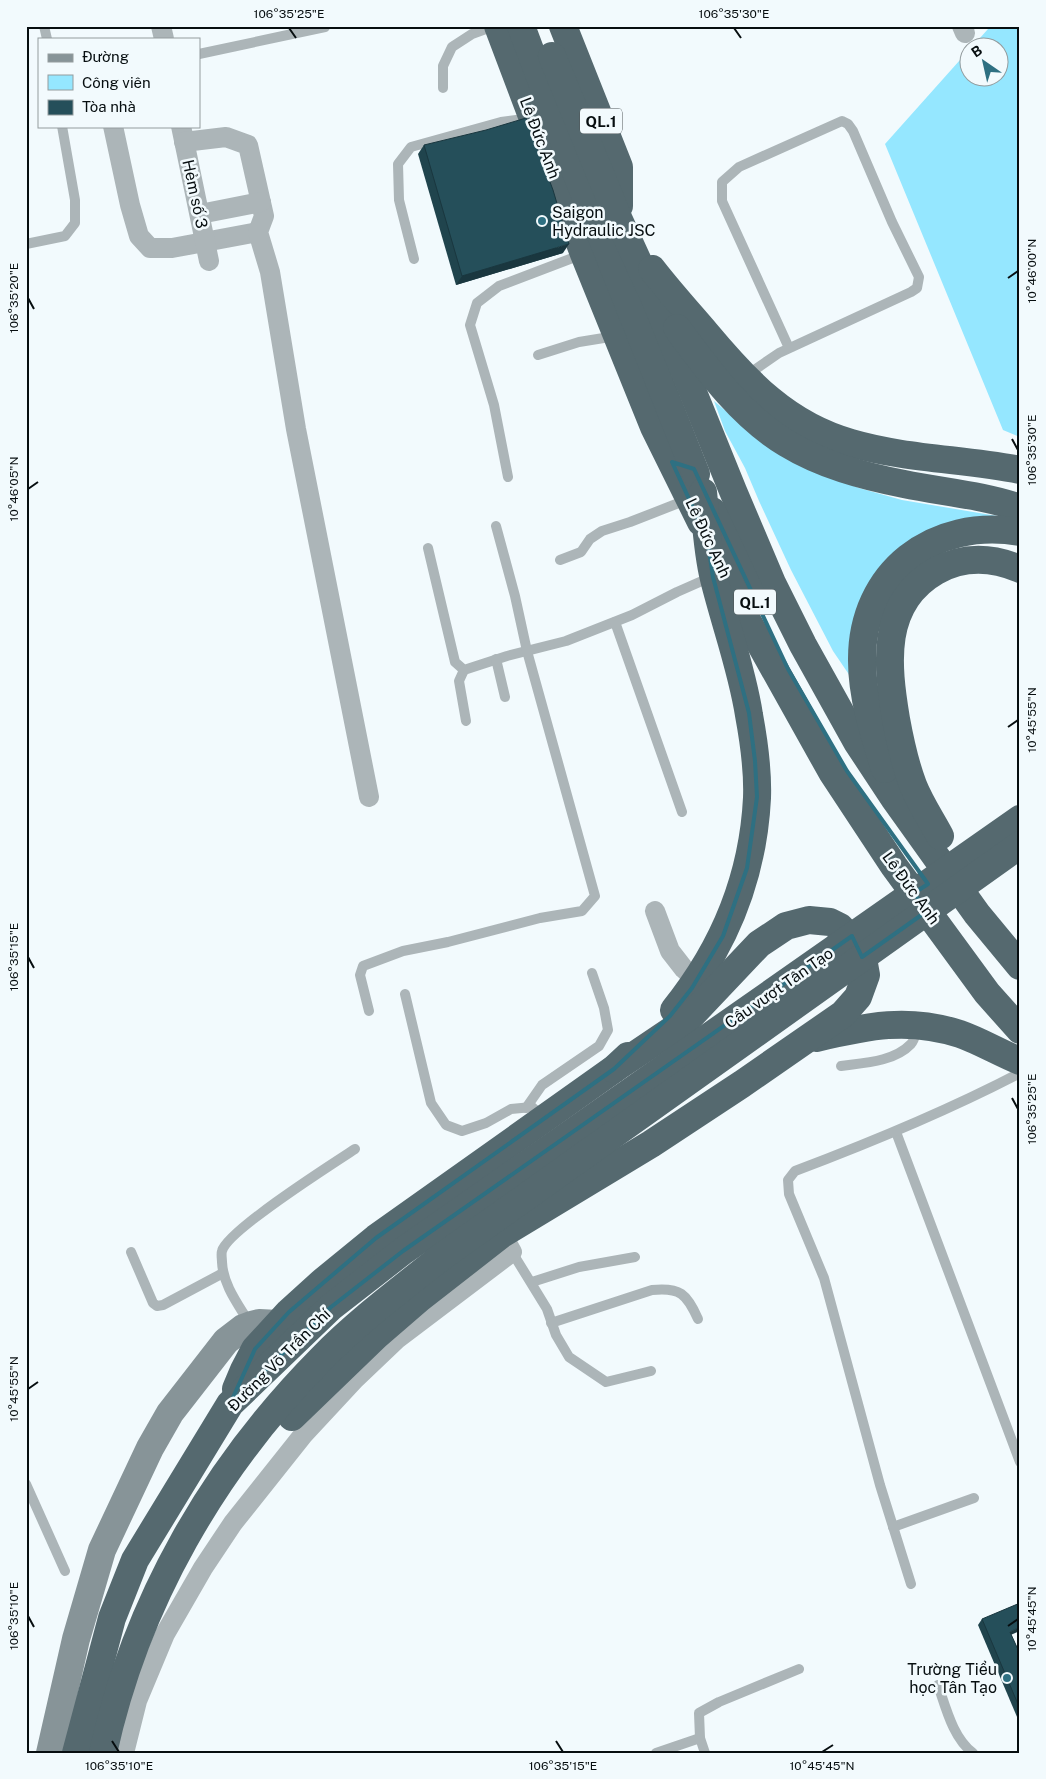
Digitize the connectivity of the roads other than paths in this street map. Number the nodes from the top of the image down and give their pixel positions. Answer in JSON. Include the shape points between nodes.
{"nodes":[{"id":1,"x":494,"y":26,"type":"edge"},
{"id":2,"x":498,"y":26,"type":"edge"},
{"id":3,"x":521,"y":26,"type":"edge"},
{"id":4,"x":539,"y":26,"type":"edge"},
{"id":5,"x":563,"y":26,"type":"edge"},
{"id":6,"x":325,"y":27,"type":"edge"},
{"id":7,"x":200,"y":54,"type":"edge"},
{"id":8,"x":443,"y":88,"type":"dead end"},
{"id":9,"x":532,"y":118,"type":"junction"},
{"id":10,"x":62,"y":128,"type":"edge"},
{"id":11,"x":113,"y":128,"type":"edge"},
{"id":12,"x":183,"y":134,"type":"edge"},
{"id":13,"x":580,"y":153,"type":"junction"},
{"id":14,"x":261,"y":202,"type":"junction"},
{"id":15,"x":200,"y":214,"type":"junction"},
{"id":16,"x":624,"y":229,"type":"junction"},
{"id":17,"x":258,"y":232,"type":"junction"},
{"id":18,"x":26,"y":244,"type":"edge"},
{"id":19,"x":207,"y":252,"type":"junction"},
{"id":20,"x":584,"y":254,"type":"junction"},
{"id":21,"x":414,"y":259,"type":"dead end"},
{"id":22,"x":656,"y":301,"type":"junction"},
{"id":23,"x":617,"y":336,"type":"junction"},
{"id":24,"x":790,"y":348,"type":"junction"},
{"id":25,"x":538,"y":355,"type":"dead end"},
{"id":26,"x":736,"y":384,"type":"junction"},
{"id":27,"x":1020,"y":470,"type":"edge"},
{"id":28,"x":508,"y":477,"type":"dead end"},
{"id":29,"x":689,"y":480,"type":"junction"},
{"id":30,"x":1020,"y":508,"type":"edge"},
{"id":31,"x":496,"y":526,"type":"dead end"},
{"id":32,"x":1020,"y":532,"type":"edge"},
{"id":33,"x":428,"y":548,"type":"dead end"},
{"id":34,"x":560,"y":560,"type":"dead end"},
{"id":35,"x":901,"y":564,"type":"junction"},
{"id":36,"x":1020,"y":569,"type":"edge"},
{"id":37,"x":725,"y":571,"type":"junction"},
{"id":38,"x":614,"y":622,"type":"junction"},
{"id":39,"x":527,"y":651,"type":"junction"},
{"id":40,"x":496,"y":659,"type":"junction"},
{"id":41,"x":889,"y":663,"type":"junction"},
{"id":42,"x":464,"y":670,"type":"junction"},
{"id":43,"x":505,"y":697,"type":"dead end"},
{"id":44,"x":466,"y":721,"type":"dead end"},
{"id":45,"x":368,"y":797,"type":"dead end"},
{"id":46,"x":894,"y":798,"type":"junction"},
{"id":47,"x":682,"y":812,"type":"dead end"},
{"id":48,"x":1020,"y":819,"type":"edge"},
{"id":49,"x":1020,"y":845,"type":"edge"},
{"id":50,"x":655,"y":911,"type":"dead end"},
{"id":51,"x":1020,"y":945,"type":"edge"},
{"id":52,"x":1020,"y":966,"type":"edge"},
{"id":53,"x":703,"y":969,"type":"junction"},
{"id":54,"x":592,"y":973,"type":"dead end"},
{"id":55,"x":404,"y":994,"type":"dead end"},
{"id":56,"x":1020,"y":1003,"type":"edge"},
{"id":57,"x":369,"y":1011,"type":"dead end"},
{"id":58,"x":918,"y":1025,"type":"junction"},
{"id":59,"x":1020,"y":1030,"type":"edge"},
{"id":60,"x":805,"y":1040,"type":"junction"},
{"id":61,"x":1020,"y":1061,"type":"edge"},
{"id":62,"x":841,"y":1066,"type":"dead end"},
{"id":63,"x":614,"y":1069,"type":"junction"},
{"id":64,"x":1020,"y":1073,"type":"edge"},
{"id":65,"x":535,"y":1113,"type":"junction"},
{"id":66,"x":896,"y":1132,"type":"junction"},
{"id":67,"x":355,"y":1149,"type":"dead end"},
{"id":68,"x":546,"y":1167,"type":"junction"},
{"id":69,"x":507,"y":1243,"type":"junction"},
{"id":70,"x":131,"y":1252,"type":"dead end"},
{"id":71,"x":635,"y":1257,"type":"dead end"},
{"id":72,"x":222,"y":1273,"type":"junction"},
{"id":73,"x":532,"y":1282,"type":"junction"},
{"id":74,"x":698,"y":1318,"type":"dead end"},
{"id":75,"x":551,"y":1323,"type":"junction"},
{"id":76,"x":278,"y":1324,"type":"junction"},
{"id":77,"x":251,"y":1325,"type":"junction"},
{"id":78,"x":651,"y":1371,"type":"dead end"},
{"id":79,"x":230,"y":1404,"type":"junction"},
{"id":80,"x":1020,"y":1462,"type":"edge"},
{"id":81,"x":26,"y":1484,"type":"edge"},
{"id":82,"x":974,"y":1498,"type":"dead end"},
{"id":83,"x":893,"y":1528,"type":"junction"},
{"id":84,"x":190,"y":1529,"type":"junction"},
{"id":85,"x":65,"y":1571,"type":"dead end"},
{"id":86,"x":911,"y":1584,"type":"dead end"},
{"id":87,"x":798,"y":1669,"type":"dead end"},
{"id":88,"x":938,"y":1685,"type":"dead end"},
{"id":89,"x":700,"y":1738,"type":"junction"},
{"id":90,"x":50,"y":1753,"type":"edge"},
{"id":91,"x":76,"y":1753,"type":"edge"},
{"id":92,"x":104,"y":1753,"type":"edge"},
{"id":93,"x":124,"y":1753,"type":"edge"},
{"id":94,"x":656,"y":1753,"type":"edge"},
{"id":95,"x":705,"y":1753,"type":"edge"},
{"id":96,"x":973,"y":1753,"type":"edge"}],
"edges":[{"from":1,"to":8,"type":"lane","via":[[472,34],[452,47],[444,66]]},
{"from":2,"to":9,"type":"highway","name":"Lê Đức Anh","number":"QL.1"},
{"from":3,"to":13,"type":"highway","name":"Lê Đức Anh","number":"QL.1"},
{"from":4,"to":13,"type":"highway","name":"Lê Đức Anh","number":"QL.1"},
{"from":5,"to":16,"type":"highway","name":"Lê Đức Anh","number":"QL.1","via":[[619,166]]},
{"from":6,"to":7,"type":"lane"},
{"from":9,"to":20,"type":"highway","name":"Lê Đức Anh","number":"QL.1"},
{"from":9,"to":21,"type":"lane","via":[[501,122],[411,147],[398,164],[399,200]]},
{"from":10,"to":18,"type":"lane","via":[[75,200],[75,223],[65,236]]},
{"from":11,"to":19,"type":"street","via":[[139,236],[150,248]]},
{"from":12,"to":14,"type":"street","via":[[226,137],[248,145]]},
{"from":12,"to":15,"type":"street","name":"Hẻm số 3"},
{"from":13,"to":16,"type":"highway","name":"Lê Đức Anh","number":"QL.1"},
{"from":13,"to":29,"type":"highway","name":"Lê Đức Anh","number":"QL.1"},
{"from":14,"to":15,"type":"street"},
{"from":14,"to":17,"type":"street","via":[[264,216]]},
{"from":15,"to":19,"type":"street","name":"Hẻm số 3"},
{"from":16,"to":22,"type":"highway","name":"Lê Đức Anh","number":"QL.1"},
{"from":16,"to":26,"type":"highway","name":"Lê Đức Anh","number":"QL.1"},
{"from":17,"to":19,"type":"street"},
{"from":17,"to":45,"type":"street","via":[[270,272],[296,429]]},
{"from":20,"to":23,"type":"highway","name":"Lê Đức Anh","number":"QL.1"},
{"from":20,"to":28,"type":"lane","via":[[499,286],[477,303],[470,326],[494,405]]},
{"from":22,"to":26,"type":"highway","via":[[696,354]]},
{"from":22,"to":46,"type":"highway","name":"Lê Đức Anh","number":"QL.1","via":[[772,582],[828,692]]},
{"from":23,"to":25,"type":"lane","via":[[579,342]]},
{"from":23,"to":29,"type":"highway","name":"Lê Đức Anh","number":"QL.1","via":[[654,426]]},
{"from":24,"to":24,"type":"lane","via":[[917,288],[919,277],[853,131],[842,121],[739,167],[722,182],[722,201]]},
{"from":24,"to":26,"type":"lane"},
{"from":26,"to":27,"type":"highway","name":"Lê Đức Anh","number":"QL.1","via":[[838,439],[903,454]]},
{"from":26,"to":30,"type":"highway","via":[[756,420],[786,443],[823,462],[880,479]]},
{"from":29,"to":34,"type":"lane","via":[[590,539],[582,552]]},
{"from":29,"to":37,"type":"highway","name":"Lê Đức Anh","number":"QL.1"},
{"from":29,"to":37,"type":"highway","via":[[707,538]]},
{"from":31,"to":39,"type":"lane"},
{"from":32,"to":35,"type":"highway","via":[[984,529],[952,534],[923,547]]},
{"from":33,"to":42,"type":"lane","via":[[455,662]]},
{"from":35,"to":41,"type":"highway","via":[[887,598],[883,622]]},
{"from":35,"to":46,"type":"highway","via":[[872,606],[863,640],[862,660],[865,696]]},
{"from":36,"to":41,"type":"highway","via":[[997,561],[969,560],[955,562],[929,575],[917,585],[898,612]]},
{"from":37,"to":38,"type":"lane"},
{"from":37,"to":53,"type":"highway","via":[[749,713],[757,797],[747,868],[736,904],[723,936]]},
{"from":37,"to":56,"type":"highway","name":"Lê Đức Anh","number":"QL.1","via":[[788,669],[846,771],[959,926]]},
{"from":37,"to":59,"type":"highway","name":"Lê Đức Anh","number":"QL.1","via":[[747,621],[832,772],[894,866],[987,992]]},
{"from":38,"to":39,"type":"lane","via":[[566,641]]},
{"from":38,"to":47,"type":"lane"},
{"from":39,"to":40,"type":"lane"},
{"from":39,"to":57,"type":"lane","via":[[595,896],[582,911],[403,951],[363,966],[360,975]]},
{"from":40,"to":42,"type":"lane"},
{"from":40,"to":43,"type":"lane"},
{"from":41,"to":51,"type":"highway","via":[[898,730],[914,787],[954,856]]},
{"from":42,"to":44,"type":"lane","via":[[459,681]]},
{"from":46,"to":52,"type":"highway","name":"Lê Đức Anh","number":"QL.1","via":[[977,914]]},
{"from":48,"to":68,"type":"highway","name":"Cầu vượt Tân Tạo"},
{"from":49,"to":68,"type":"highway"},
{"from":50,"to":53,"type":"street","via":[[670,951],[684,968]]},
{"from":53,"to":63,"type":"highway","via":[[670,1016]]},
{"from":54,"to":65,"type":"lane","via":[[608,1030],[600,1046],[542,1085]]},
{"from":55,"to":65,"type":"lane","via":[[431,1103],[446,1125],[462,1131],[486,1123],[511,1109]]},
{"from":58,"to":60,"type":"highway","via":[[873,1027]]},
{"from":58,"to":61,"type":"highway","via":[[962,1035]]},
{"from":58,"to":62,"type":"lane","via":[[912,1044],[895,1055]]},
{"from":60,"to":63,"type":"highway","via":[[843,1014],[858,997],[866,974],[856,944],[840,927],[820,920],[800,921],[773,933],[745,957],[687,1020]]},
{"from":60,"to":69,"type":"highway"},
{"from":63,"to":65,"type":"highway"},
{"from":64,"to":66,"type":"lane"},
{"from":65,"to":76,"type":"highway","via":[[320,1283]]},
{"from":66,"to":80,"type":"lane"},
{"from":66,"to":83,"type":"lane","via":[[795,1171],[788,1180],[789,1194],[824,1278]]},
{"from":67,"to":72,"type":"lane","via":[[230,1237],[221,1251]]},
{"from":68,"to":79,"type":"highway","name":"Đường Võ Trần Chí","via":[[403,1250],[331,1307]]},
{"from":68,"to":84,"type":"highway","name":"Đường Võ Trần Chí","via":[[322,1358],[256,1432]]},
{"from":69,"to":73,"type":"lane"},
{"from":69,"to":84,"type":"highway","via":[[420,1298],[330,1379]]},
{"from":69,"to":93,"type":"street","via":[[355,1378],[303,1435],[239,1515],[203,1568],[165,1634],[137,1701]]},
{"from":70,"to":72,"type":"lane","via":[[157,1306]]},
{"from":71,"to":73,"type":"lane","via":[[579,1267]]},
{"from":72,"to":77,"type":"lane"},
{"from":73,"to":75,"type":"lane"},
{"from":74,"to":75,"type":"lane","via":[[690,1301],[668,1288],[652,1290]]},
{"from":75,"to":78,"type":"lane","via":[[569,1357],[606,1382]]},
{"from":76,"to":77,"type":"street"},
{"from":76,"to":79,"type":"highway","via":[[255,1348]]},
{"from":77,"to":90,"type":"street","via":[[226,1341],[170,1413],[139,1469],[102,1550],[76,1639]]},
{"from":79,"to":91,"type":"highway","name":"Đường Võ Trần Chí","via":[[135,1560],[112,1618]]},
{"from":81,"to":85,"type":"lane"},
{"from":82,"to":83,"type":"lane"},
{"from":83,"to":86,"type":"lane"},
{"from":84,"to":92,"type":"highway","name":"Đường Võ Trần Chí","via":[[143,1624],[119,1690]]},
{"from":87,"to":89,"type":"lane","via":[[699,1713]]},
{"from":88,"to":96,"type":"lane","via":[[956,1730]]},
{"from":89,"to":94,"type":"lane"},
{"from":89,"to":95,"type":"lane"}]}
